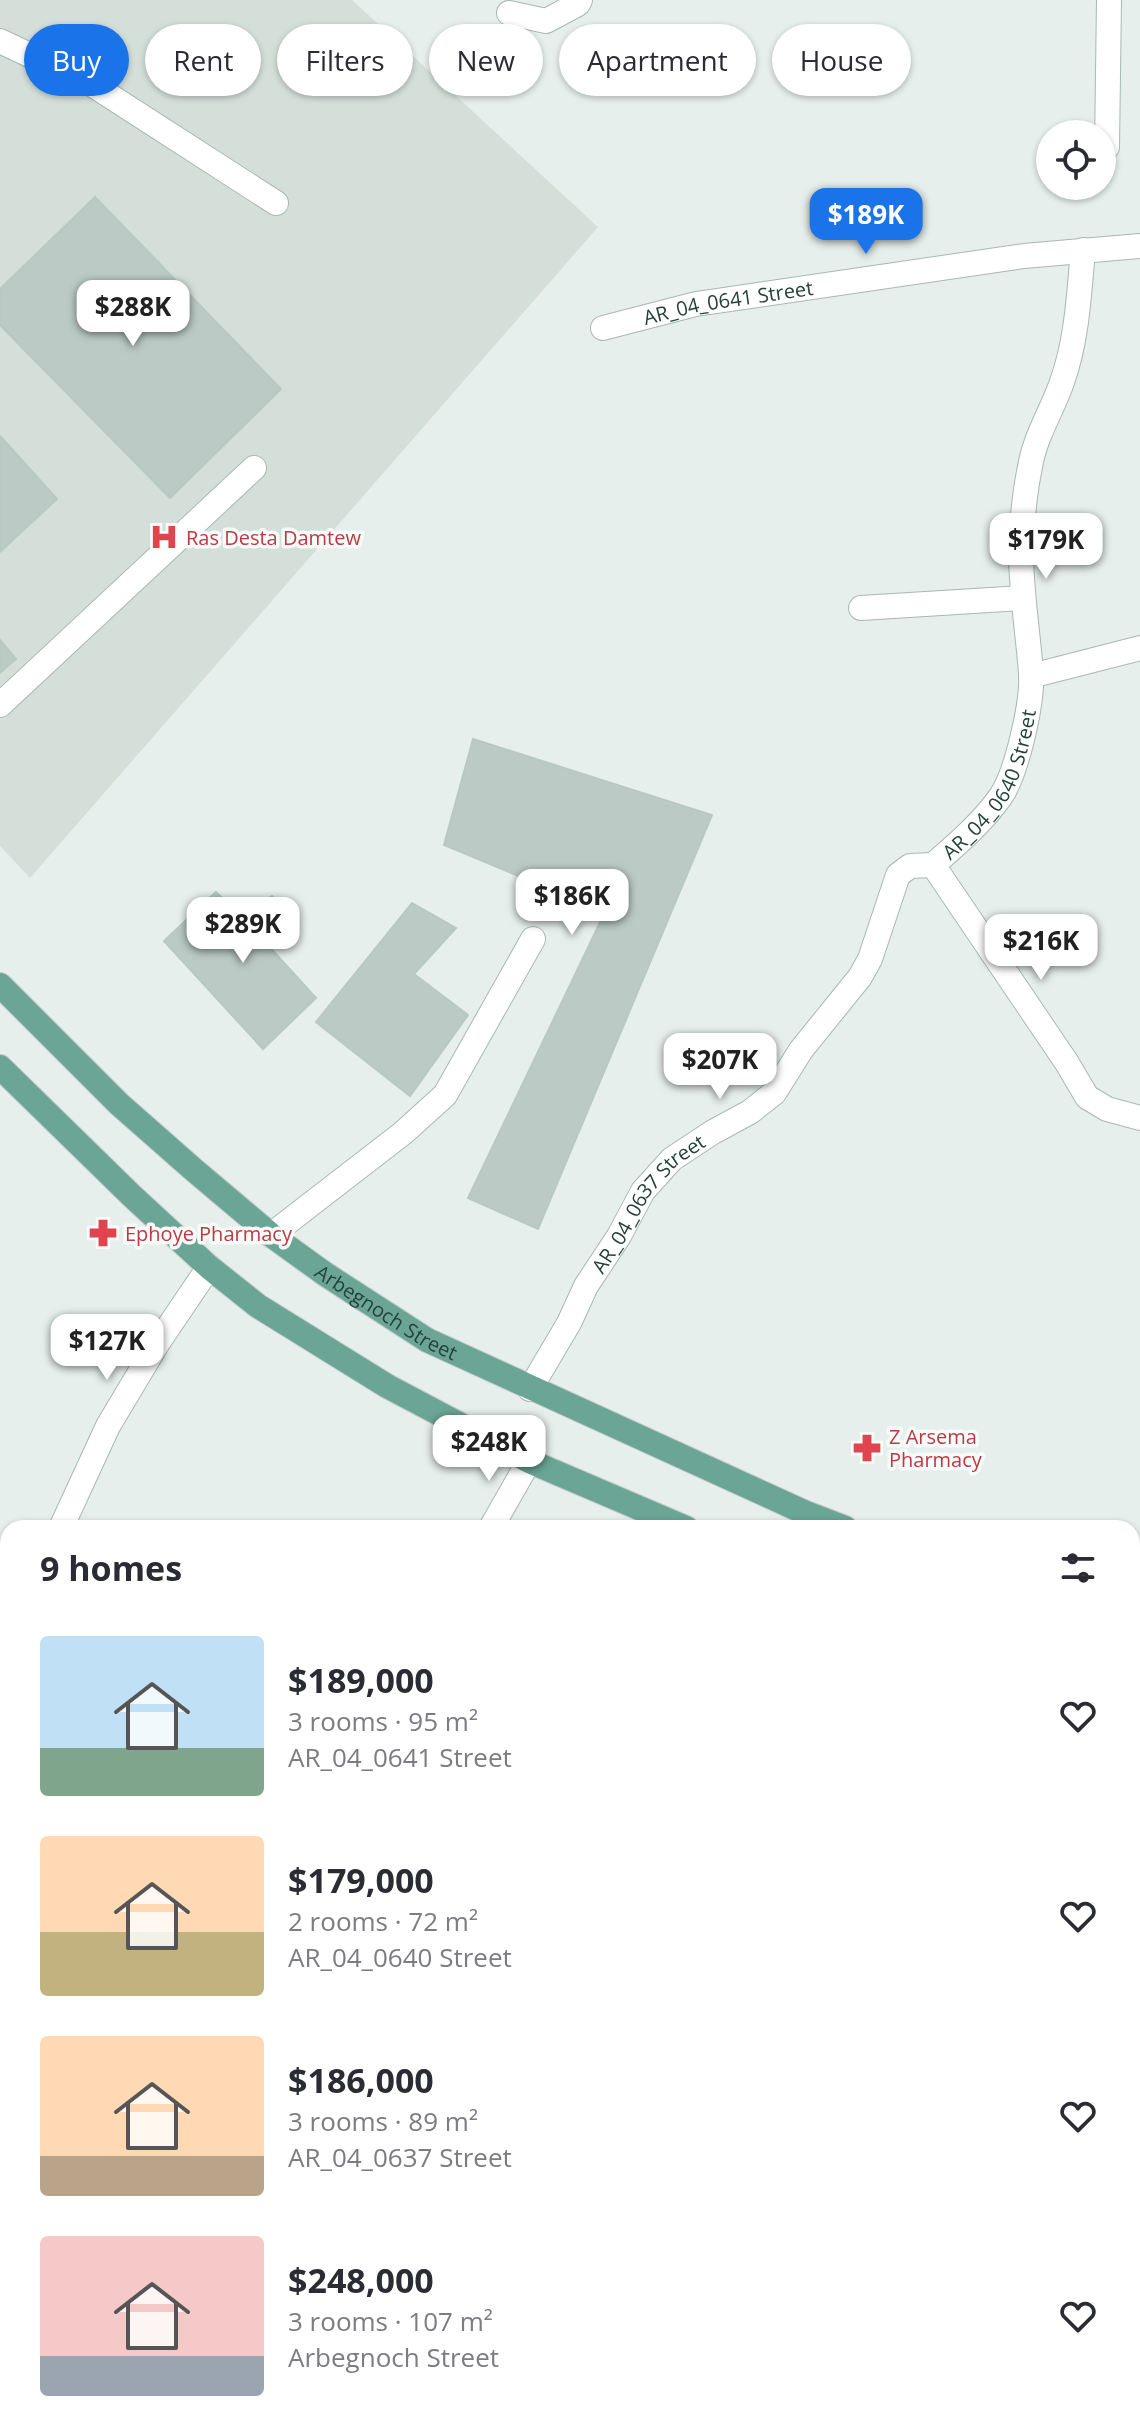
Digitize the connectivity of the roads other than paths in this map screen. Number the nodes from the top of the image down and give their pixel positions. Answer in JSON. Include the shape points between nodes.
{"nodes":[{"id":1,"x":580,"y":0,"type":"edge"},
{"id":2,"x":1109,"y":0,"type":"edge"},
{"id":3,"x":509,"y":13,"type":"dead end"},
{"id":4,"x":0,"y":41,"type":"edge"},
{"id":5,"x":1107,"y":120,"type":"edge"},
{"id":6,"x":276,"y":203,"type":"dead end"},
{"id":7,"x":1140,"y":246,"type":"edge"},
{"id":8,"x":1083,"y":250,"type":"junction"},
{"id":9,"x":603,"y":328,"type":"dead end"},
{"id":10,"x":254,"y":468,"type":"dead end"},
{"id":11,"x":1022,"y":598,"type":"junction"},
{"id":12,"x":861,"y":608,"type":"dead end"},
{"id":13,"x":1140,"y":648,"type":"edge"},
{"id":14,"x":1031,"y":676,"type":"junction"},
{"id":15,"x":0,"y":705,"type":"edge"},
{"id":16,"x":933,"y":865,"type":"junction"},
{"id":17,"x":533,"y":939,"type":"dead end"},
{"id":18,"x":0,"y":985,"type":"edge"},
{"id":19,"x":0,"y":1067,"type":"edge"},
{"id":20,"x":1140,"y":1118,"type":"edge"},
{"id":21,"x":271,"y":1235,"type":"junction"},
{"id":22,"x":209,"y":1267,"type":"junction"},
{"id":23,"x":530,"y":1389,"type":"junction"},
{"id":24,"x":529,"y":1461,"type":"junction"},
{"id":25,"x":65,"y":1520,"type":"edge"},
{"id":26,"x":496,"y":1520,"type":"edge"},
{"id":27,"x":667,"y":1520,"type":"edge"},
{"id":28,"x":824,"y":1520,"type":"edge"}],
"edges":[{"from":1,"to":3,"type":"street","via":[[546,21]]},
{"from":2,"to":5,"type":"street"},
{"from":4,"to":6,"type":"street","via":[[93,85]]},
{"from":7,"to":8,"type":"street","name":"AR_04_0641 Street"},
{"from":8,"to":9,"type":"street","name":"AR_04_0641 Street","via":[[696,304]]},
{"from":8,"to":11,"type":"street","name":"AR_04_0640 Street","via":[[1069,361],[1029,469]]},
{"from":10,"to":15,"type":"street"},
{"from":11,"to":12,"type":"street"},
{"from":11,"to":14,"type":"street","name":"AR_04_0640 Street"},
{"from":13,"to":14,"type":"street"},
{"from":14,"to":16,"type":"street","name":"AR_04_0640 Street","via":[[1021,746],[1002,794]]},
{"from":16,"to":20,"type":"street","name":"AR_04_0640 Street","via":[[1087,1097]]},
{"from":16,"to":23,"type":"street","name":"AR_04_0637 Street","via":[[910,866],[898,875],[860,977],[774,1093],[672,1159],[643,1191]]},
{"from":17,"to":21,"type":"street","via":[[445,1095]]},
{"from":18,"to":21,"type":"main road","name":"Arbegnoch Street","via":[[119,1104]]},
{"from":19,"to":22,"type":"main road"},
{"from":21,"to":23,"type":"main road","name":"Arbegnoch Street","via":[[427,1340]]},
{"from":22,"to":24,"type":"main road","via":[[319,1346]]},
{"from":22,"to":25,"type":"street","via":[[108,1426]]},
{"from":23,"to":28,"type":"main road","name":"Arbegnoch Street"},
{"from":24,"to":26,"type":"street"},
{"from":24,"to":27,"type":"main road"}]}
